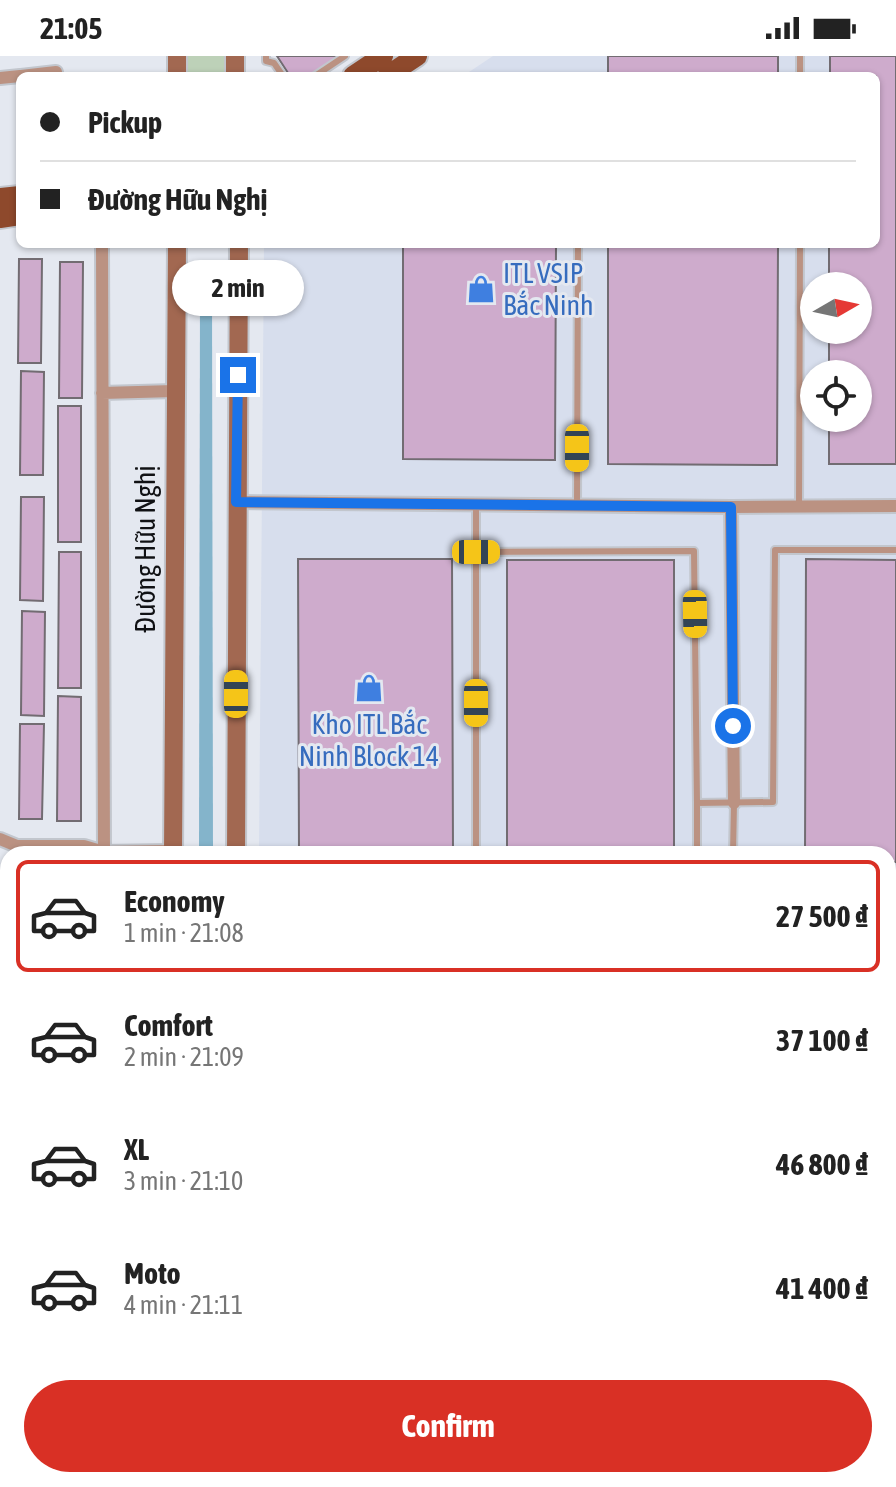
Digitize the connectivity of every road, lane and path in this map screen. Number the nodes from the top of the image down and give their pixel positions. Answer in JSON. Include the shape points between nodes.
{"nodes":[{"id":1,"x":266,"y":56,"type":"edge"},
{"id":2,"x":345,"y":56,"type":"edge"},
{"id":3,"x":383,"y":56,"type":"edge"},
{"id":4,"x":417,"y":56,"type":"edge"},
{"id":5,"x":280,"y":72,"type":"edge"},
{"id":6,"x":321,"y":72,"type":"edge"},
{"id":7,"x":359,"y":72,"type":"edge"},
{"id":8,"x":393,"y":72,"type":"edge"},
{"id":9,"x":102,"y":248,"type":"edge"},
{"id":10,"x":177,"y":248,"type":"edge"},
{"id":11,"x":239,"y":248,"type":"edge"},
{"id":12,"x":578,"y":248,"type":"edge"},
{"id":13,"x":800,"y":248,"type":"edge"},
{"id":14,"x":174,"y":391,"type":"junction"},
{"id":15,"x":102,"y":393,"type":"junction"},
{"id":16,"x":236,"y":502,"type":"junction"},
{"id":17,"x":577,"y":506,"type":"junction"},
{"id":18,"x":799,"y":506,"type":"junction"},
{"id":19,"x":896,"y":506,"type":"edge"},
{"id":20,"x":476,"y":507,"type":"junction"},
{"id":21,"x":731,"y":507,"type":"junction"},
{"id":22,"x":896,"y":550,"type":"edge"},
{"id":23,"x":476,"y":552,"type":"junction"},
{"id":24,"x":697,"y":803,"type":"junction"},
{"id":25,"x":734,"y":803,"type":"junction"},
{"id":26,"x":17,"y":846,"type":"edge"},
{"id":27,"x":84,"y":846,"type":"edge"},
{"id":28,"x":104,"y":846,"type":"edge"},
{"id":29,"x":172,"y":846,"type":"edge"},
{"id":30,"x":236,"y":846,"type":"edge"},
{"id":31,"x":476,"y":846,"type":"edge"},
{"id":32,"x":697,"y":846,"type":"edge"},
{"id":33,"x":733,"y":846,"type":"edge"}],
"edges":[{"from":1,"to":5,"type":"lane"},
{"from":2,"to":6,"type":"lane"},
{"from":3,"to":7,"type":"main road"},
{"from":4,"to":8,"type":"main road"},
{"from":9,"to":15,"type":"street"},
{"from":10,"to":14,"type":"main road","name":"Đường Hữu Nghị"},
{"from":11,"to":16,"type":"main road"},
{"from":12,"to":17,"type":"lane"},
{"from":13,"to":18,"type":"lane"},
{"from":14,"to":15,"type":"street"},
{"from":14,"to":29,"type":"main road","name":"Đường Hữu Nghị"},
{"from":15,"to":28,"type":"street"},
{"from":16,"to":20,"type":"street"},
{"from":16,"to":30,"type":"main road"},
{"from":17,"to":20,"type":"street"},
{"from":17,"to":21,"type":"street"},
{"from":18,"to":19,"type":"street"},
{"from":18,"to":21,"type":"street"},
{"from":20,"to":23,"type":"lane"},
{"from":21,"to":25,"type":"street"},
{"from":22,"to":25,"type":"lane","via":[[775,550],[773,802]]},
{"from":23,"to":24,"type":"lane","via":[[694,551]]},
{"from":23,"to":31,"type":"lane"},
{"from":24,"to":25,"type":"lane"},
{"from":24,"to":32,"type":"lane"},
{"from":25,"to":33,"type":"lane"},
{"from":26,"to":27,"type":"street"}]}
